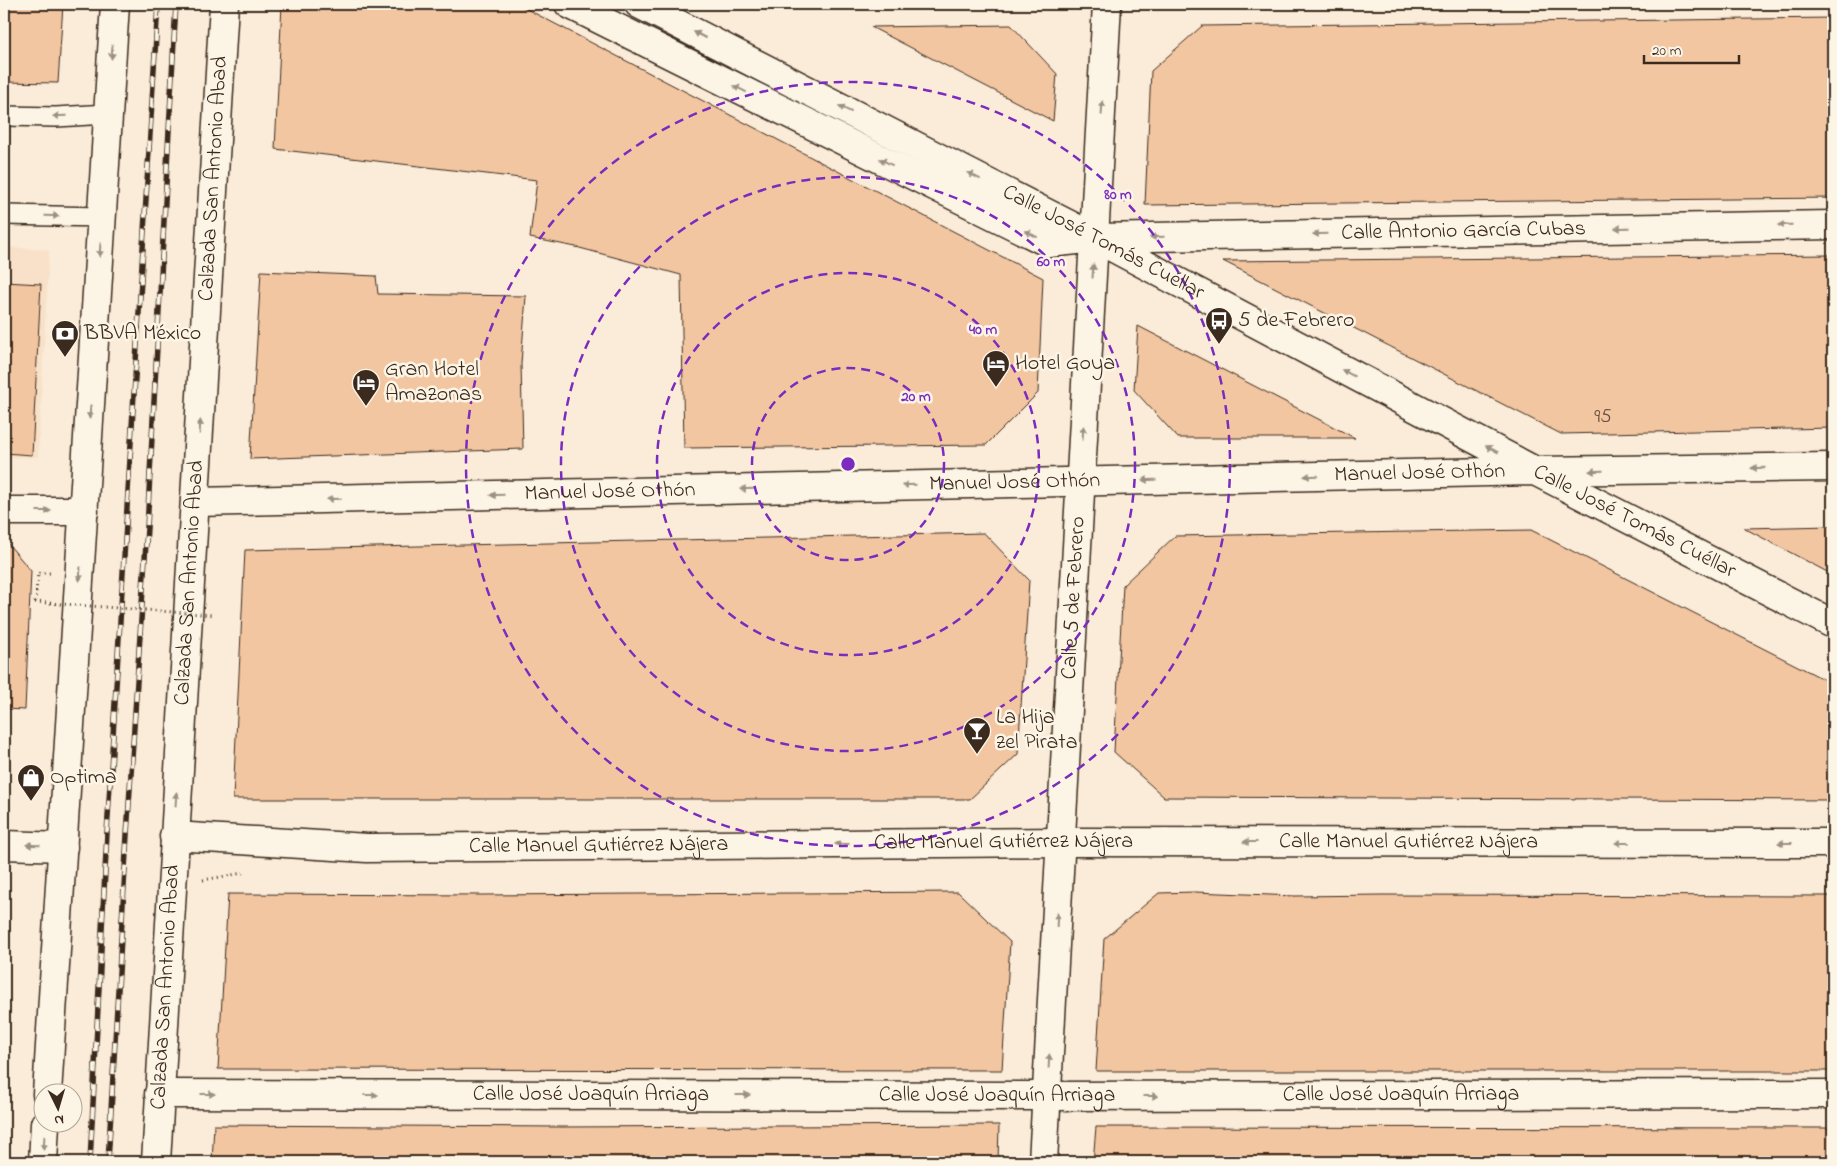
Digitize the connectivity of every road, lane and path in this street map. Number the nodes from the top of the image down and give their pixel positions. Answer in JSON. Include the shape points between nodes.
{"nodes":[{"id":1,"x":115,"y":4,"type":"edge"},
{"id":2,"x":224,"y":4,"type":"edge"},
{"id":3,"x":569,"y":4,"type":"edge"},
{"id":4,"x":639,"y":4,"type":"edge"},
{"id":5,"x":1107,"y":4,"type":"edge"},
{"id":6,"x":108,"y":114,"type":"junction"},
{"id":7,"x":4,"y":116,"type":"edge"},
{"id":8,"x":4,"y":215,"type":"edge"},
{"id":9,"x":102,"y":217,"type":"junction"},
{"id":10,"x":1833,"y":225,"type":"edge"},
{"id":11,"x":1095,"y":238,"type":"junction"},
{"id":12,"x":1833,"y":468,"type":"edge"},
{"id":13,"x":1535,"y":472,"type":"junction"},
{"id":14,"x":1080,"y":482,"type":"junction"},
{"id":15,"x":196,"y":502,"type":"junction"},
{"id":16,"x":4,"y":511,"type":"edge"},
{"id":17,"x":84,"y":511,"type":"junction"},
{"id":18,"x":38,"y":573,"type":"dead end"},
{"id":19,"x":214,"y":615,"type":"dead end"},
{"id":20,"x":1833,"y":624,"type":"edge"},
{"id":21,"x":174,"y":836,"type":"junction"},
{"id":22,"x":1061,"y":842,"type":"junction"},
{"id":23,"x":1833,"y":844,"type":"edge"},
{"id":24,"x":4,"y":845,"type":"edge"},
{"id":25,"x":63,"y":847,"type":"junction"},
{"id":26,"x":48,"y":1084,"type":"edge"},
{"id":27,"x":159,"y":1094,"type":"junction"},
{"id":28,"x":1833,"y":1094,"type":"edge"},
{"id":29,"x":1047,"y":1096,"type":"junction"},
{"id":30,"x":44,"y":1134,"type":"edge"},
{"id":31,"x":43,"y":1162,"type":"edge"},
{"id":32,"x":156,"y":1162,"type":"edge"},
{"id":33,"x":1043,"y":1162,"type":"edge"}],
"edges":[{"from":1,"to":6,"type":"main road","one_way":true},
{"from":15,"to":2,"type":"main road","name":"Calzada San Antonio Abad","one_way":true},
{"from":11,"to":3,"type":"main road","name":"Calle Antonio García Cubas","one_way":true,"via":[[1049,243]]},
{"from":11,"to":4,"type":"main road","name":"Calle José Tomás Cuéllar","one_way":true},
{"from":11,"to":5,"type":"main road","name":"Calle 5 de Febrero","one_way":true},
{"from":6,"to":7,"type":"lane","one_way":true},
{"from":6,"to":9,"type":"main road"},
{"from":8,"to":9,"type":"lane","one_way":true},
{"from":9,"to":17,"type":"main road","one_way":true},
{"from":10,"to":11,"type":"main road","name":"Calle Antonio García Cubas","one_way":true},
{"from":13,"to":11,"type":"main road","name":"Calle José Tomás Cuéllar","one_way":true},
{"from":14,"to":11,"type":"main road","name":"Calle 5 de Febrero","one_way":true},
{"from":12,"to":13,"type":"main road","name":"Manuel José Othón","one_way":true},
{"from":13,"to":14,"type":"main road","name":"Manuel José Othón","one_way":true},
{"from":13,"to":20,"type":"main road","name":"Calle José Tomás Cuéllar"},
{"from":14,"to":15,"type":"main road","name":"Manuel José Othón","one_way":true},
{"from":14,"to":22,"type":"main road","name":"Calle 5 de Febrero"},
{"from":21,"to":15,"type":"main road","name":"Calzada San Antonio Abad","one_way":true},
{"from":16,"to":17,"type":"main road","one_way":true},
{"from":17,"to":25,"type":"main road","one_way":true},
{"from":18,"to":19,"type":"path","bridge":true,"via":[[35,602]]},
{"from":22,"to":21,"type":"main road","name":"Calle Manuel Gutiérrez Nájera","one_way":true,"via":[[367,848]]},
{"from":21,"to":27,"type":"main road","name":"Calzada San Antonio Abad"},
{"from":23,"to":22,"type":"main road","name":"Calle Manuel Gutiérrez Nájera","one_way":true},
{"from":29,"to":22,"type":"main road","name":"Calle 5 de Febrero","one_way":true},
{"from":25,"to":24,"type":"main road","one_way":true},
{"from":25,"to":26,"type":"main road"},
{"from":27,"to":29,"type":"main road","name":"Calle José Joaquín Arriaga","one_way":true},
{"from":27,"to":32,"type":"main road","name":"Calzada San Antonio Abad"},
{"from":29,"to":28,"type":"main road","name":"Calle José Joaquín Arriaga","one_way":true},
{"from":29,"to":33,"type":"main road","name":"Calle 5 de Febrero"},
{"from":30,"to":31,"type":"main road","one_way":true}]}
